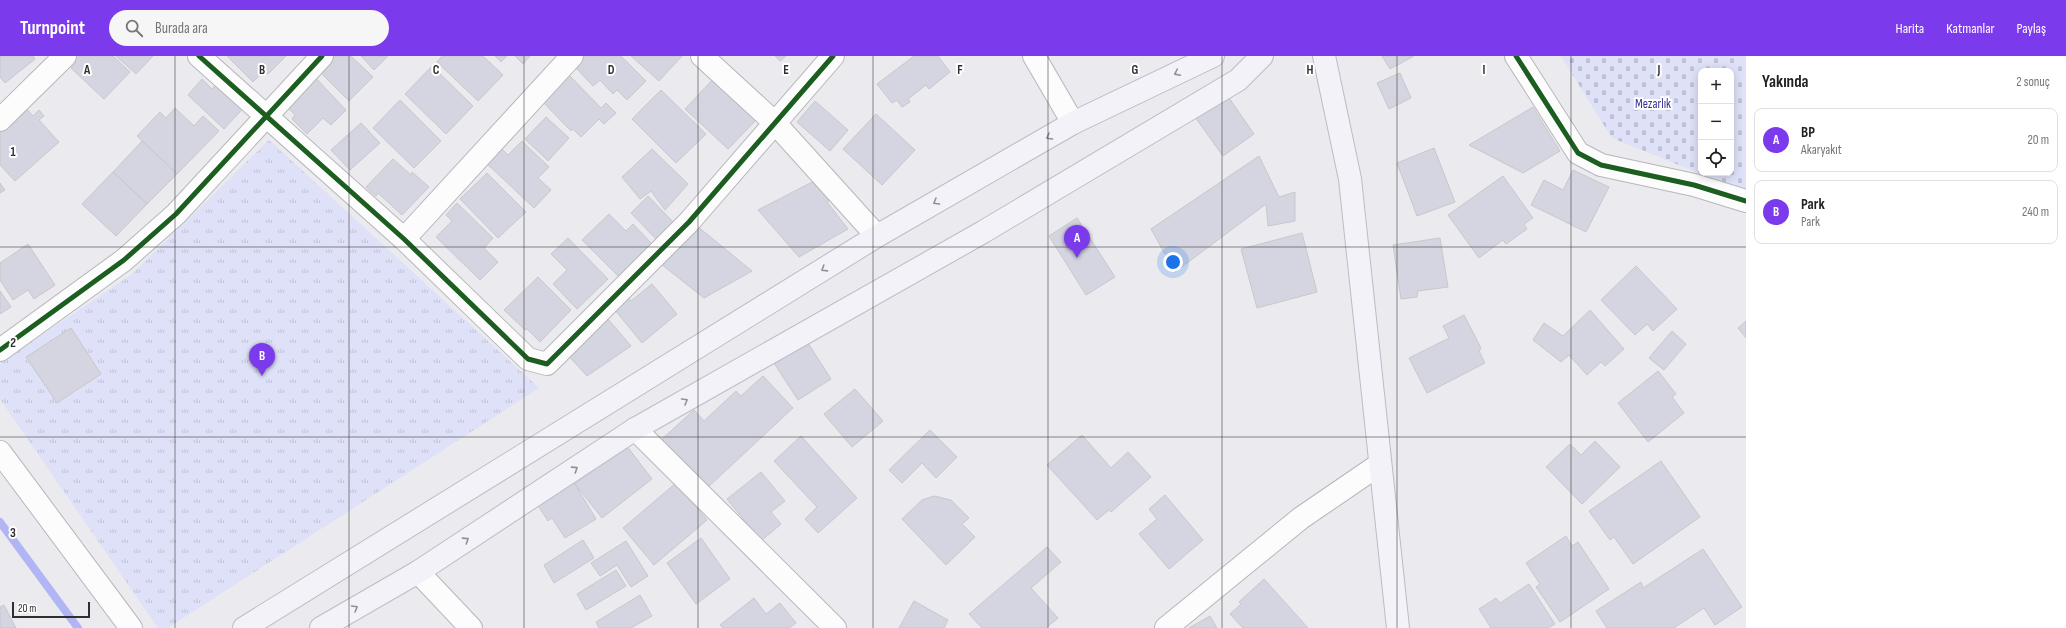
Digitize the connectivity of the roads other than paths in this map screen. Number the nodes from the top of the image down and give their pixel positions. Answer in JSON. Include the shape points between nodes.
{"nodes":[{"id":1,"x":65,"y":56,"type":"edge"},
{"id":2,"x":199,"y":56,"type":"edge"},
{"id":3,"x":322,"y":56,"type":"edge"},
{"id":4,"x":572,"y":56,"type":"edge"},
{"id":5,"x":702,"y":56,"type":"edge"},
{"id":6,"x":833,"y":56,"type":"edge"},
{"id":7,"x":1034,"y":56,"type":"edge"},
{"id":8,"x":1213,"y":56,"type":"edge"},
{"id":9,"x":1262,"y":56,"type":"edge"},
{"id":10,"x":1324,"y":56,"type":"edge"},
{"id":11,"x":1516,"y":56,"type":"edge"},
{"id":12,"x":265,"y":116,"type":"junction"},
{"id":13,"x":0,"y":120,"type":"edge"},
{"id":14,"x":774,"y":122,"type":"junction"},
{"id":15,"x":1073,"y":123,"type":"junction"},
{"id":16,"x":1746,"y":201,"type":"edge"},
{"id":17,"x":877,"y":236,"type":"junction"},
{"id":18,"x":404,"y":239,"type":"junction"},
{"id":19,"x":0,"y":350,"type":"edge"},
{"id":20,"x":635,"y":429,"type":"junction"},
{"id":21,"x":0,"y":452,"type":"edge"},
{"id":22,"x":1380,"y":464,"type":"junction"},
{"id":23,"x":418,"y":572,"type":"junction"},
{"id":24,"x":131,"y":628,"type":"edge"},
{"id":25,"x":244,"y":628,"type":"edge"},
{"id":26,"x":321,"y":628,"type":"edge"},
{"id":27,"x":471,"y":628,"type":"edge"},
{"id":28,"x":835,"y":628,"type":"edge"},
{"id":29,"x":1166,"y":628,"type":"edge"},
{"id":30,"x":1398,"y":628,"type":"edge"}],
"edges":[{"from":1,"to":13,"type":"street"},
{"from":2,"to":12,"type":"street"},
{"from":3,"to":12,"type":"street"},
{"from":4,"to":18,"type":"street"},
{"from":5,"to":14,"type":"street"},
{"from":6,"to":14,"type":"street"},
{"from":7,"to":15,"type":"street"},
{"from":8,"to":15,"type":"main road","one_way":true},
{"from":20,"to":9,"type":"main road","one_way":true,"via":[[983,232],[1238,80]]},
{"from":10,"to":22,"type":"main road","via":[[1350,179]]},
{"from":11,"to":16,"type":"street","via":[[1578,153],[1601,165],[1694,185]]},
{"from":12,"to":18,"type":"street"},
{"from":12,"to":19,"type":"street","via":[[176,214],[124,260]]},
{"from":14,"to":17,"type":"street"},
{"from":14,"to":18,"type":"street","via":[[689,222],[546,364],[528,359]]},
{"from":15,"to":17,"type":"main road","one_way":true},
{"from":17,"to":25,"type":"main road","one_way":true},
{"from":23,"to":20,"type":"main road","one_way":true},
{"from":20,"to":28,"type":"street"},
{"from":21,"to":24,"type":"street"},
{"from":22,"to":29,"type":"street","via":[[1301,518]]},
{"from":22,"to":30,"type":"main road"},
{"from":26,"to":23,"type":"main road","one_way":true},
{"from":23,"to":27,"type":"street"}]}
